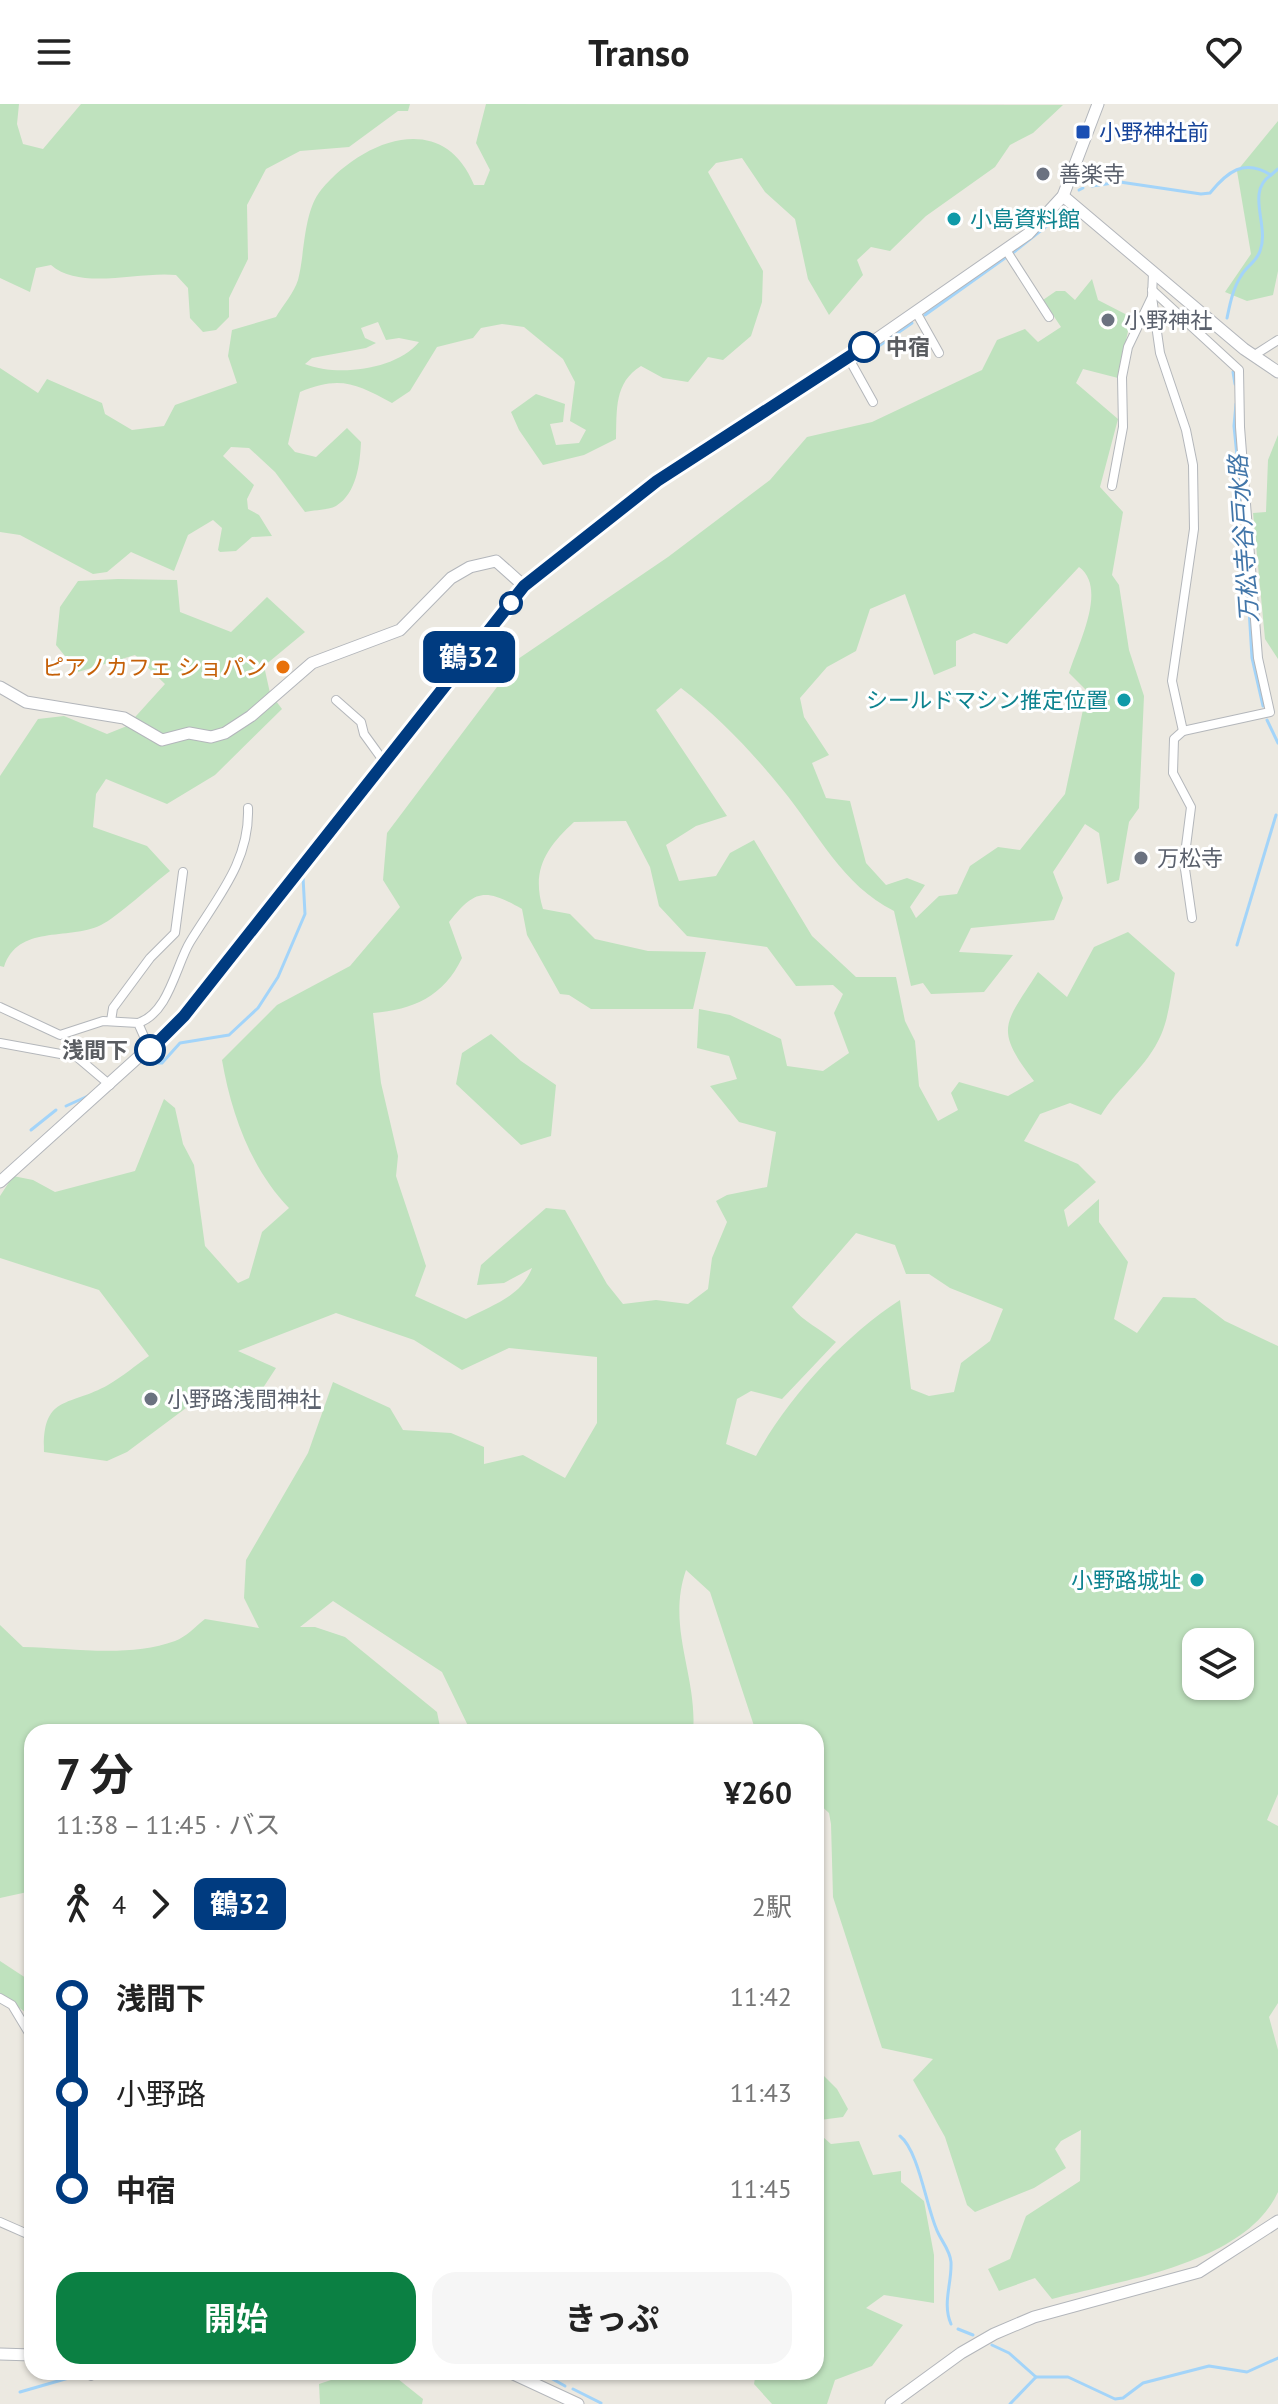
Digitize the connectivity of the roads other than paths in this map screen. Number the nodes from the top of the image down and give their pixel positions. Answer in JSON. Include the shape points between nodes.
{"nodes":[{"id":1,"x":1098,"y":104,"type":"edge"},
{"id":2,"x":1063,"y":196,"type":"junction"},
{"id":3,"x":1006,"y":250,"type":"junction"},
{"id":4,"x":1153,"y":273,"type":"junction"},
{"id":5,"x":1152,"y":293,"type":"junction"},
{"id":6,"x":916,"y":312,"type":"junction"},
{"id":7,"x":1049,"y":317,"type":"dead end"},
{"id":8,"x":1278,"y":340,"type":"edge"},
{"id":9,"x":939,"y":353,"type":"dead end"},
{"id":10,"x":1253,"y":356,"type":"junction"},
{"id":11,"x":848,"y":357,"type":"junction"},
{"id":12,"x":1278,"y":372,"type":"edge"},
{"id":13,"x":873,"y":402,"type":"dead end"},
{"id":14,"x":1112,"y":486,"type":"dead end"},
{"id":15,"x":524,"y":586,"type":"junction"},
{"id":16,"x":3,"y":692,"type":"edge"},
{"id":17,"x":336,"y":700,"type":"dead end"},
{"id":18,"x":1183,"y":731,"type":"junction"},
{"id":19,"x":385,"y":763,"type":"junction"},
{"id":20,"x":248,"y":808,"type":"dead end"},
{"id":21,"x":183,"y":872,"type":"dead end"},
{"id":22,"x":1192,"y":918,"type":"dead end"},
{"id":23,"x":0,"y":1007,"type":"edge"},
{"id":24,"x":111,"y":1021,"type":"junction"},
{"id":25,"x":138,"y":1023,"type":"junction"},
{"id":26,"x":0,"y":1043,"type":"edge"},
{"id":27,"x":150,"y":1050,"type":"junction"},
{"id":28,"x":110,"y":1085,"type":"junction"},
{"id":29,"x":0,"y":1182,"type":"edge"},
{"id":30,"x":0,"y":1998,"type":"edge"},
{"id":31,"x":24,"y":2025,"type":"edge"},
{"id":32,"x":1278,"y":2221,"type":"edge"},
{"id":33,"x":0,"y":2222,"type":"edge"},
{"id":34,"x":24,"y":2232,"type":"edge"},
{"id":35,"x":0,"y":2354,"type":"edge"},
{"id":36,"x":24,"y":2355,"type":"edge"},
{"id":37,"x":526,"y":2380,"type":"edge"},
{"id":38,"x":578,"y":2404,"type":"edge"},
{"id":39,"x":891,"y":2404,"type":"edge"}],
"edges":[{"from":1,"to":2,"type":"main road"},
{"from":2,"to":3,"type":"main road","via":[[1041,223]]},
{"from":2,"to":4,"type":"main road"},
{"from":3,"to":6,"type":"main road"},
{"from":3,"to":7,"type":"street"},
{"from":4,"to":5,"type":"street"},
{"from":4,"to":10,"type":"main road"},
{"from":5,"to":14,"type":"street","via":[[1128,347],[1122,377],[1123,427]]},
{"from":5,"to":18,"type":"street","via":[[1166,378],[1193,465],[1194,529],[1172,681]]},
{"from":5,"to":18,"type":"street","via":[[1239,370],[1258,658],[1270,712]]},
{"from":6,"to":9,"type":"street"},
{"from":6,"to":11,"type":"main road"},
{"from":8,"to":10,"type":"street"},
{"from":10,"to":12,"type":"main road"},
{"from":11,"to":13,"type":"street"},
{"from":11,"to":15,"type":"main road","via":[[657,481]]},
{"from":15,"to":16,"type":"main road","via":[[496,561],[464,570],[443,583],[407,626],[319,660],[220,735],[189,733],[165,740],[124,718],[34,704]]},
{"from":15,"to":19,"type":"main road"},
{"from":17,"to":19,"type":"street","via":[[361,722]]},
{"from":18,"to":22,"type":"street","via":[[1174,739],[1173,773],[1191,807],[1184,862]]},
{"from":19,"to":27,"type":"main road","via":[[184,1016]]},
{"from":20,"to":25,"type":"street","via":[[241,855],[221,899],[188,944],[170,989]]},
{"from":21,"to":24,"type":"street","via":[[175,933],[122,995]]},
{"from":23,"to":24,"type":"street","via":[[60,1035]]},
{"from":24,"to":25,"type":"street"},
{"from":25,"to":27,"type":"street"},
{"from":26,"to":28,"type":"street","via":[[77,1057]]},
{"from":27,"to":28,"type":"main road"},
{"from":28,"to":29,"type":"main road"},
{"from":30,"to":31,"type":"street","via":[[12,2005]]},
{"from":32,"to":39,"type":"main road","via":[[1208,2274],[1034,2317],[1006,2329],[961,2353]]},
{"from":33,"to":34,"type":"street"},
{"from":35,"to":36,"type":"main road"},
{"from":37,"to":38,"type":"main road"}]}
